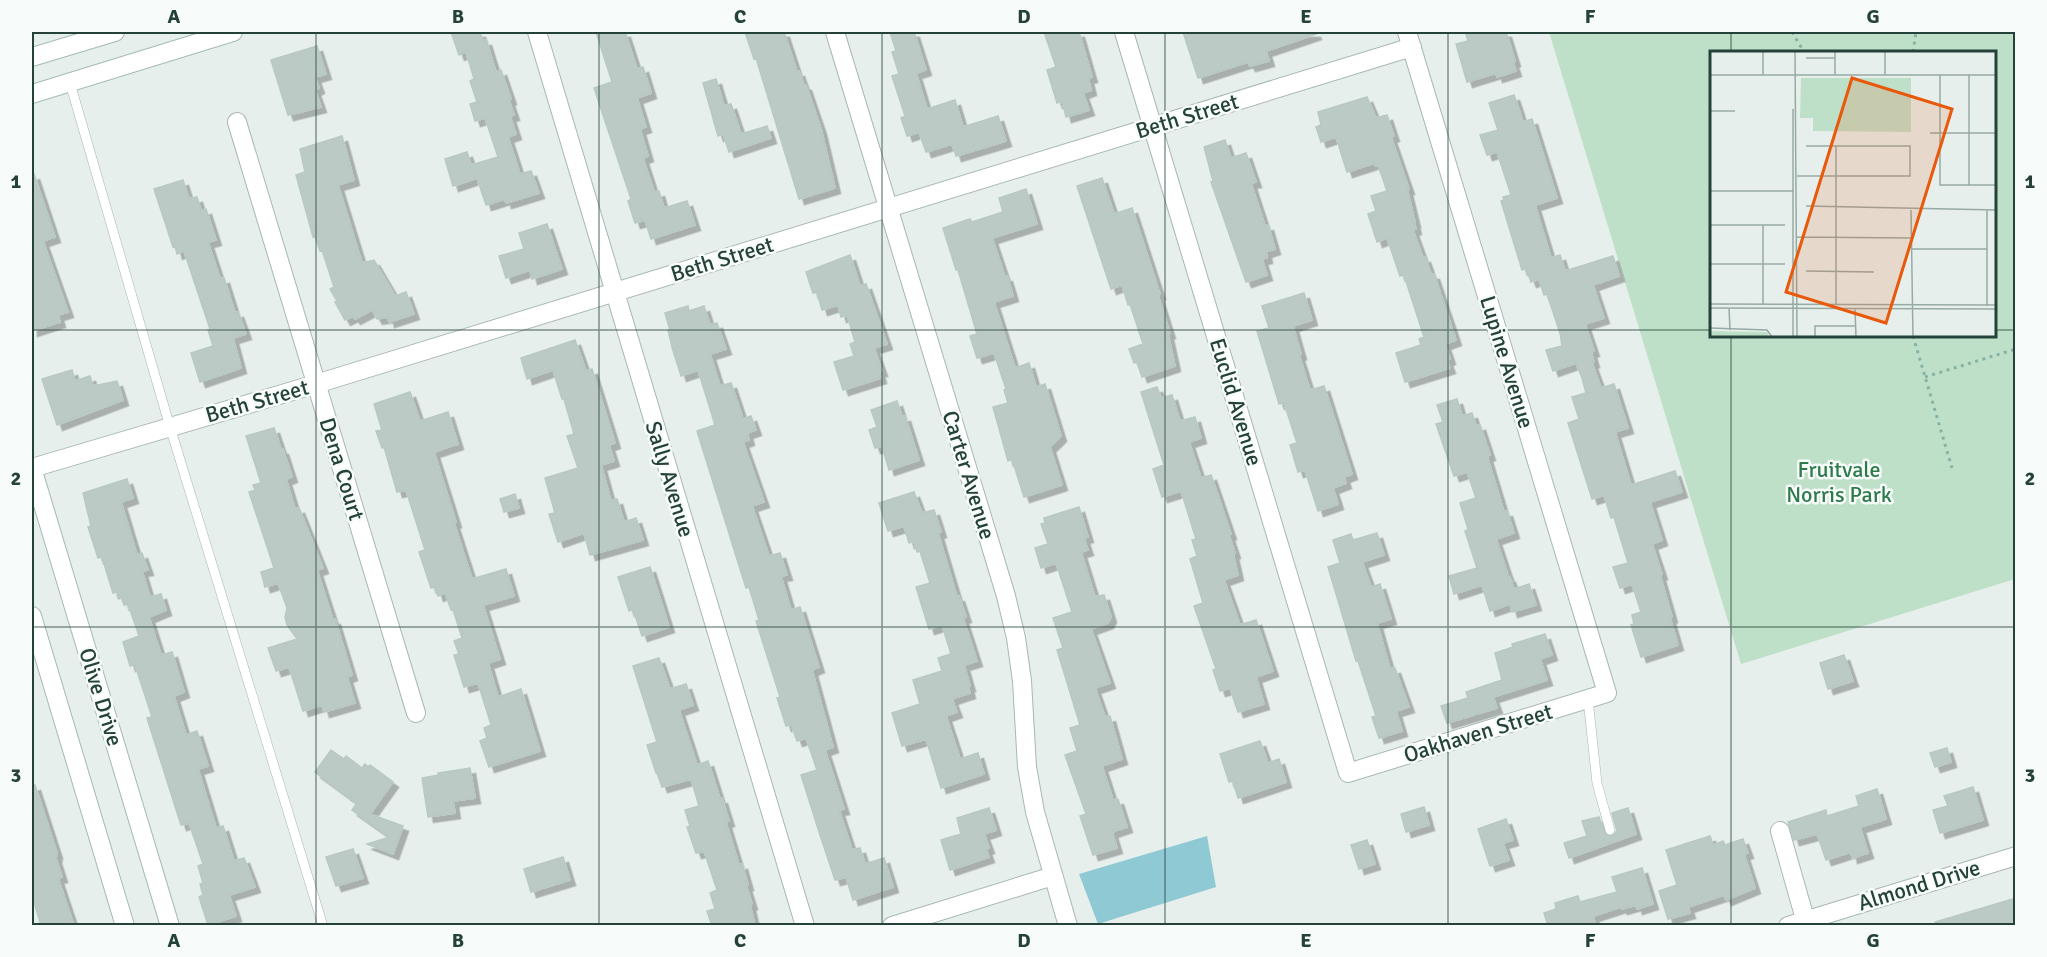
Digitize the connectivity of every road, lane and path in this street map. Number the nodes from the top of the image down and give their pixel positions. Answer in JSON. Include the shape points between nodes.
{"nodes":[{"id":1,"x":115,"y":32,"type":"edge"},
{"id":2,"x":233,"y":32,"type":"edge"},
{"id":3,"x":537,"y":32,"type":"edge"},
{"id":4,"x":835,"y":32,"type":"edge"},
{"id":5,"x":1124,"y":32,"type":"edge"},
{"id":6,"x":1792,"y":32,"type":"edge"},
{"id":7,"x":1916,"y":32,"type":"edge"},
{"id":8,"x":92,"y":35,"type":"edge"},
{"id":9,"x":1409,"y":39,"type":"edge"},
{"id":10,"x":1803,"y":51,"type":"edge"},
{"id":11,"x":1913,"y":51,"type":"edge"},
{"id":12,"x":32,"y":57,"type":"edge"},
{"id":13,"x":70,"y":83,"type":"junction"},
{"id":14,"x":32,"y":94,"type":"edge"},
{"id":15,"x":237,"y":122,"type":"dead end"},
{"id":16,"x":1152,"y":127,"type":"junction"},
{"id":17,"x":889,"y":208,"type":"junction"},
{"id":18,"x":614,"y":293,"type":"junction"},
{"id":19,"x":1914,"y":338,"type":"edge"},
{"id":20,"x":2016,"y":349,"type":"edge"},
{"id":21,"x":1925,"y":377,"type":"junction"},
{"id":22,"x":316,"y":384,"type":"junction"},
{"id":23,"x":170,"y":427,"type":"junction"},
{"id":24,"x":32,"y":468,"type":"edge"},
{"id":25,"x":1952,"y":468,"type":"dead end"},
{"id":26,"x":32,"y":616,"type":"edge"},
{"id":27,"x":36,"y":648,"type":"edge"},
{"id":28,"x":1607,"y":693,"type":"joint"},
{"id":29,"x":1588,"y":699,"type":"junction"},
{"id":30,"x":416,"y":713,"type":"dead end"},
{"id":31,"x":1348,"y":773,"type":"joint"},
{"id":32,"x":1610,"y":830,"type":"dead end"},
{"id":33,"x":1780,"y":831,"type":"dead end"},
{"id":34,"x":2016,"y":856,"type":"edge"},
{"id":35,"x":1053,"y":876,"type":"junction"},
{"id":36,"x":1807,"y":923,"type":"edge"},
{"id":37,"x":125,"y":926,"type":"edge"},
{"id":38,"x":170,"y":926,"type":"edge"},
{"id":39,"x":323,"y":926,"type":"edge"},
{"id":40,"x":805,"y":926,"type":"edge"},
{"id":41,"x":892,"y":926,"type":"edge"},
{"id":42,"x":1068,"y":926,"type":"edge"},
{"id":43,"x":1788,"y":926,"type":"edge"}],
"edges":[{"from":1,"to":8,"type":"street"},
{"from":2,"to":13,"type":"street"},
{"from":3,"to":18,"type":"street","name":"Sally Avenue"},
{"from":4,"to":17,"type":"street","name":"Carter Avenue"},
{"from":5,"to":16,"type":"street","name":"Euclid Avenue"},
{"from":6,"to":10,"type":"path"},
{"from":7,"to":11,"type":"path"},
{"from":8,"to":12,"type":"street"},
{"from":9,"to":16,"type":"street","name":"Beth Street"},
{"from":9,"to":28,"type":"street","name":"Lupine Avenue"},
{"from":13,"to":14,"type":"street"},
{"from":13,"to":23,"type":"lane"},
{"from":15,"to":22,"type":"street","name":"Dena Court"},
{"from":16,"to":17,"type":"street","name":"Beth Street"},
{"from":16,"to":31,"type":"street","name":"Euclid Avenue"},
{"from":17,"to":18,"type":"street","name":"Beth Street"},
{"from":17,"to":35,"type":"street","name":"Carter Avenue","via":[[1006,596],[1022,681],[1027,767]]},
{"from":18,"to":22,"type":"street","name":"Beth Street"},
{"from":18,"to":40,"type":"street","name":"Sally Avenue"},
{"from":19,"to":21,"type":"path"},
{"from":20,"to":21,"type":"path"},
{"from":21,"to":25,"type":"path"},
{"from":22,"to":23,"type":"street","name":"Beth Street"},
{"from":22,"to":30,"type":"street","name":"Dena Court"},
{"from":23,"to":24,"type":"street","name":"Beth Street"},
{"from":23,"to":39,"type":"lane"},
{"from":24,"to":38,"type":"street","name":"Olive Drive"},
{"from":26,"to":27,"type":"street","name":"Olive Drive"},
{"from":27,"to":37,"type":"street","name":"Olive Drive"},
{"from":28,"to":29,"type":"street","name":"Oakhaven Street"},
{"from":29,"to":31,"type":"street","name":"Oakhaven Street"},
{"from":29,"to":32,"type":"lane","via":[[1597,783]]},
{"from":33,"to":36,"type":"street"},
{"from":34,"to":36,"type":"street","name":"Almond Drive"},
{"from":35,"to":41,"type":"street"},
{"from":35,"to":42,"type":"street","name":"Carter Avenue"},
{"from":36,"to":43,"type":"street","name":"Almond Drive"}]}
